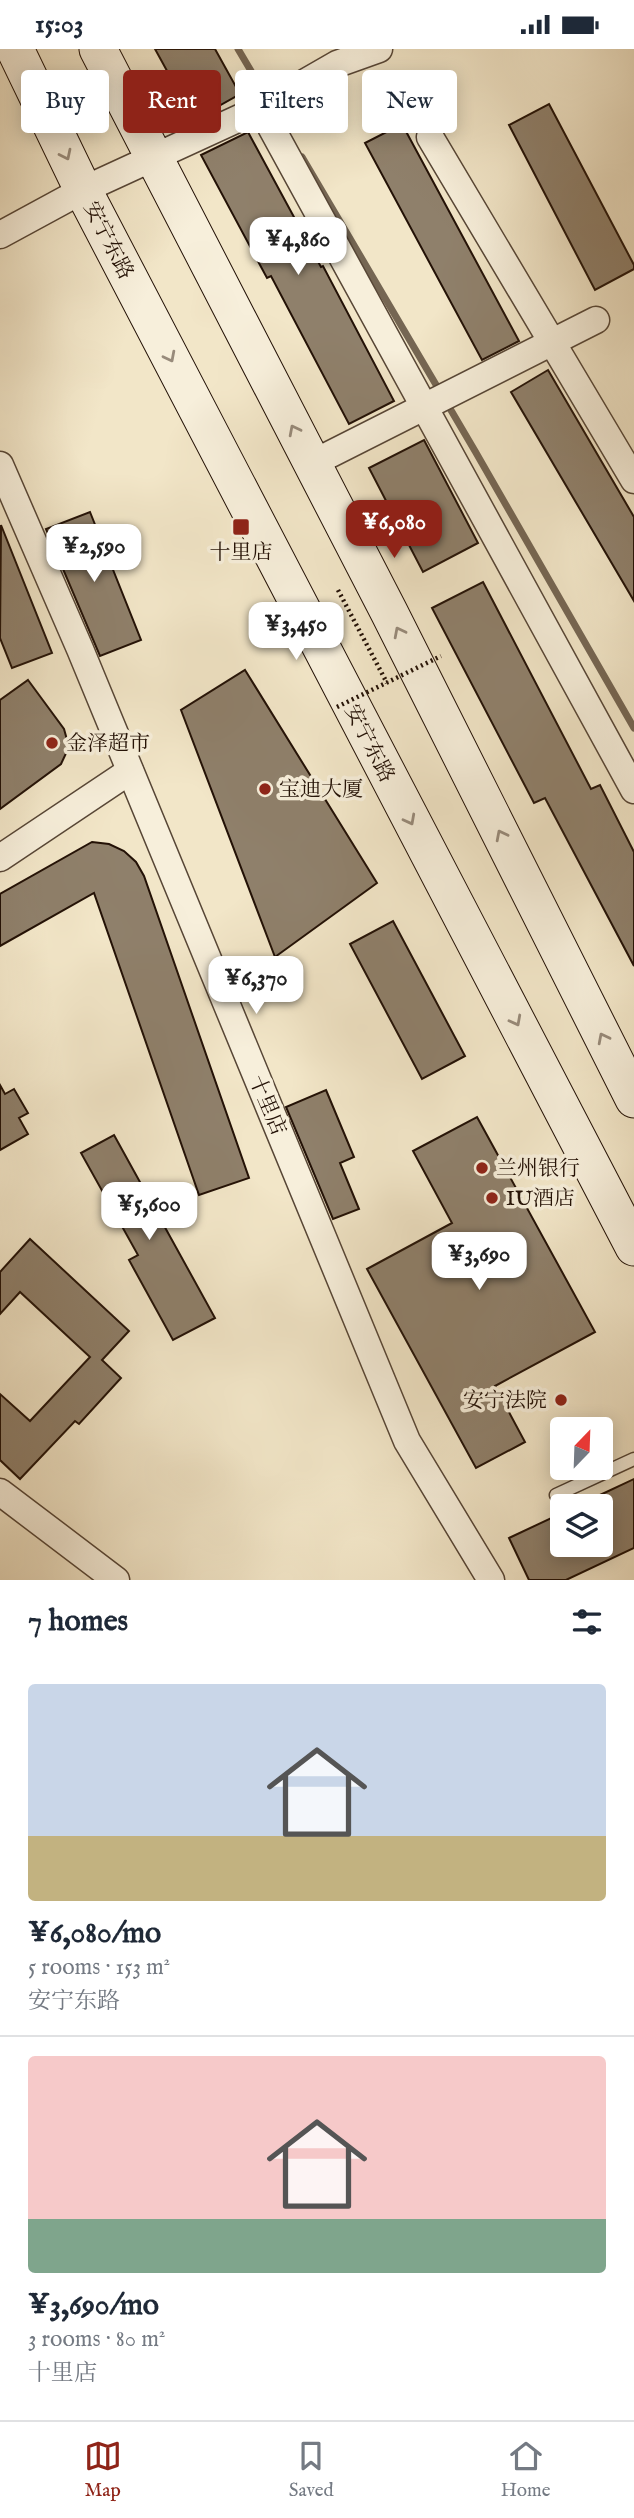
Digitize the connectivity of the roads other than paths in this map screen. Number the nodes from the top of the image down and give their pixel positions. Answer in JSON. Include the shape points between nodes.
{"nodes":[{"id":1,"x":15,"y":49,"type":"edge"},
{"id":2,"x":98,"y":49,"type":"edge"},
{"id":3,"x":379,"y":49,"type":"edge"},
{"id":4,"x":324,"y":61,"type":"edge"},
{"id":5,"x":235,"y":129,"type":"edge"},
{"id":6,"x":272,"y":133,"type":"edge"},
{"id":7,"x":430,"y":138,"type":"dead end"},
{"id":8,"x":156,"y":157,"type":"junction"},
{"id":9,"x":83,"y":191,"type":"junction"},
{"id":10,"x":0,"y":235,"type":"edge"},
{"id":11,"x":596,"y":320,"type":"dead end"},
{"id":12,"x":552,"y":342,"type":"junction"},
{"id":13,"x":427,"y":405,"type":"junction"},
{"id":14,"x":0,"y":464,"type":"edge"},
{"id":15,"x":311,"y":464,"type":"junction"},
{"id":16,"x":634,"y":480,"type":"edge"},
{"id":17,"x":130,"y":771,"type":"junction"},
{"id":18,"x":634,"y":790,"type":"edge"},
{"id":19,"x":0,"y":858,"type":"edge"},
{"id":20,"x":634,"y":1099,"type":"edge"},
{"id":21,"x":634,"y":1247,"type":"edge"},
{"id":22,"x":634,"y":1459,"type":"edge"},
{"id":23,"x":0,"y":1492,"type":"edge"},
{"id":24,"x":558,"y":1494,"type":"edge"},
{"id":25,"x":116,"y":1580,"type":"edge"},
{"id":26,"x":491,"y":1580,"type":"edge"}],
"edges":[{"from":1,"to":9,"type":"main road","name":"安宁东路","one_way":true},
{"from":2,"to":8,"type":"main road"},
{"from":3,"to":4,"type":"street","via":[[337,64]]},
{"from":5,"to":8,"type":"street"},
{"from":6,"to":13,"type":"street"},
{"from":7,"to":12,"type":"street"},
{"from":8,"to":9,"type":"street"},
{"from":15,"to":8,"type":"main road","one_way":true},
{"from":9,"to":10,"type":"street"},
{"from":9,"to":21,"type":"main road","name":"安宁东路","one_way":true},
{"from":11,"to":12,"type":"street"},
{"from":12,"to":13,"type":"street"},
{"from":12,"to":16,"type":"street"},
{"from":13,"to":15,"type":"street"},
{"from":13,"to":18,"type":"street"},
{"from":14,"to":17,"type":"street","name":"十里店"},
{"from":20,"to":15,"type":"main road","one_way":true},
{"from":17,"to":19,"type":"street"},
{"from":17,"to":26,"type":"street","name":"十里店","via":[[408,1441]]},
{"from":22,"to":24,"type":"lane"},
{"from":23,"to":25,"type":"street"}]}
